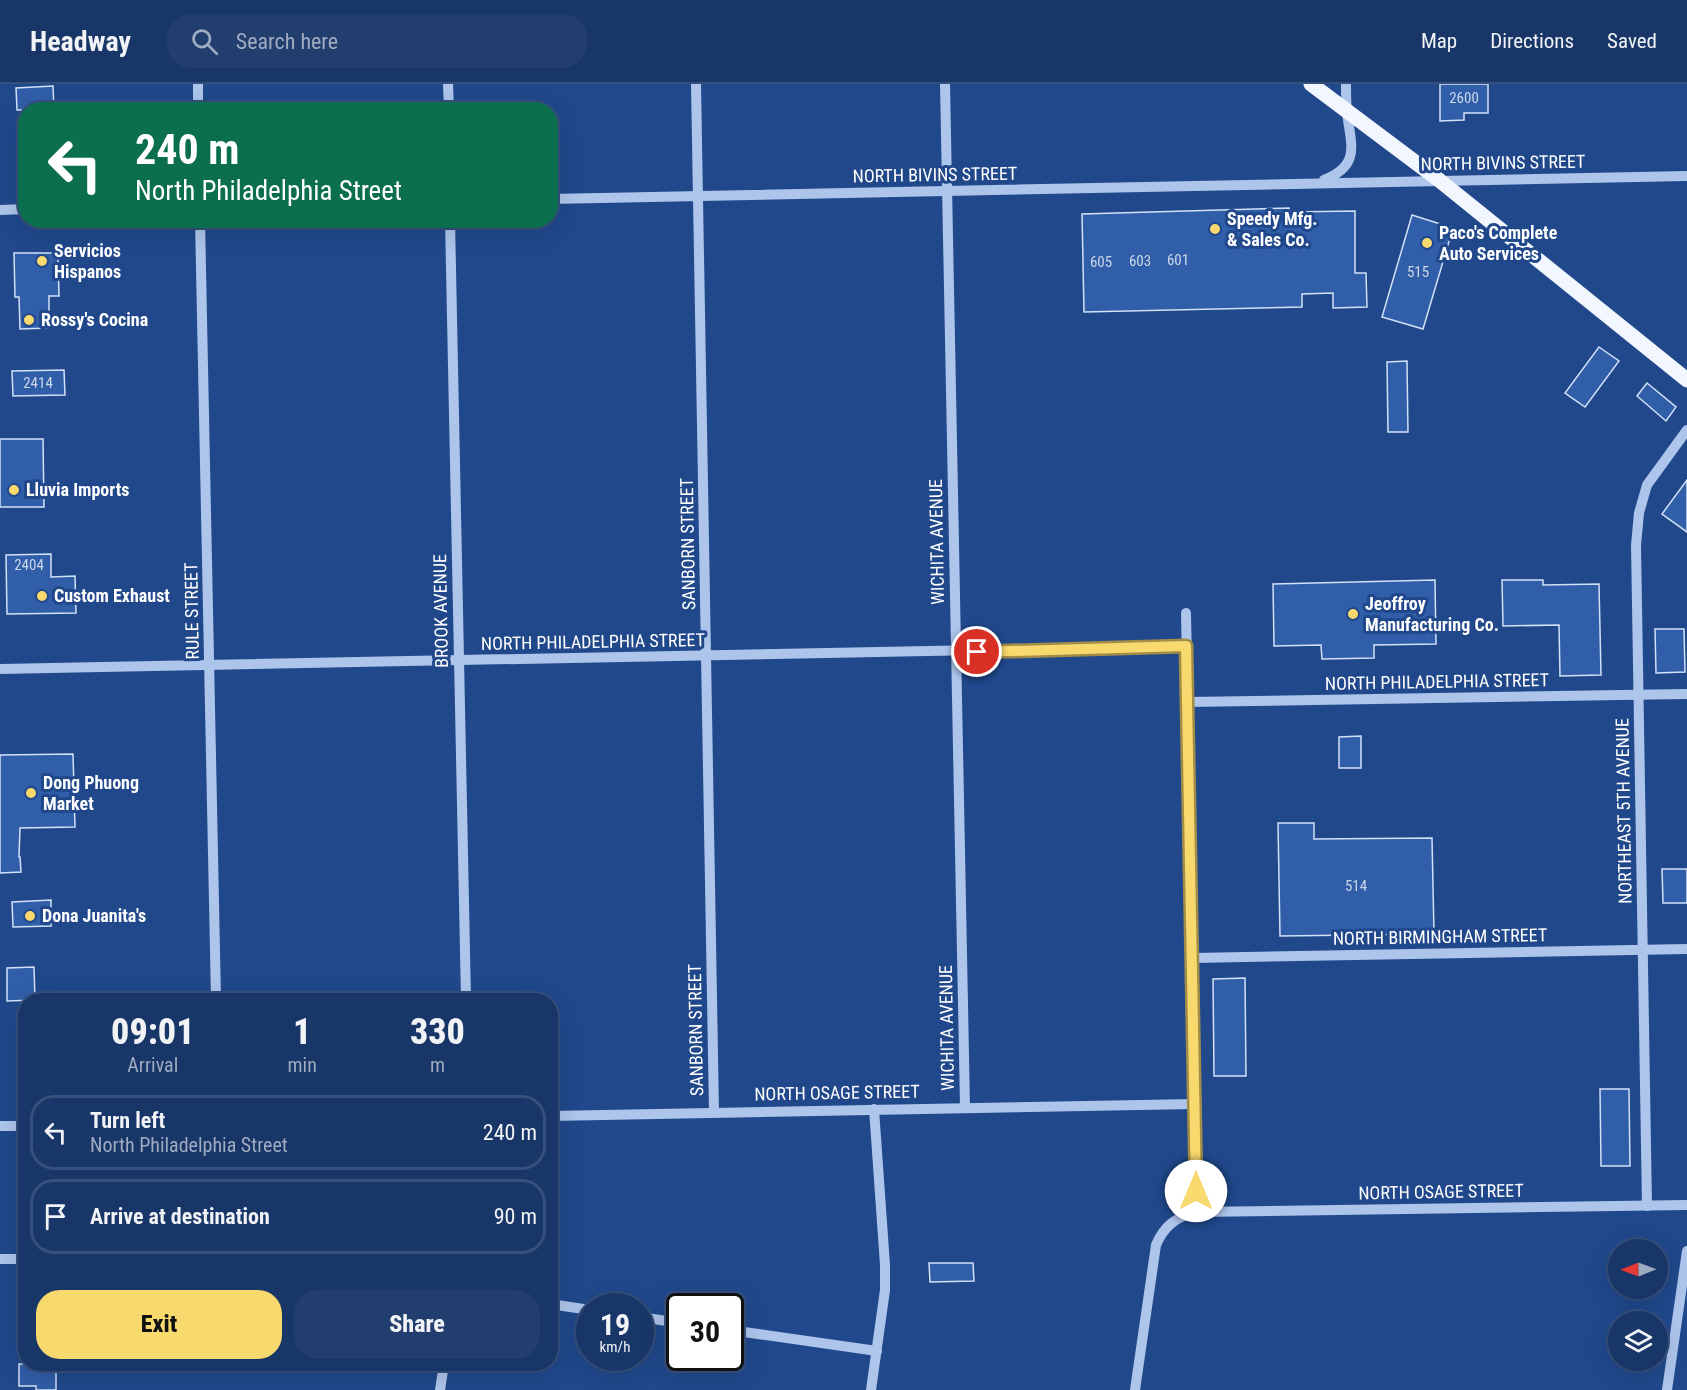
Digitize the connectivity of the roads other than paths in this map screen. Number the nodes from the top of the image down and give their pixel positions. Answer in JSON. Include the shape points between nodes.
{"nodes":[{"id":1,"x":198,"y":84,"type":"edge"},
{"id":2,"x":448,"y":84,"type":"edge"},
{"id":3,"x":696,"y":84,"type":"edge"},
{"id":4,"x":945,"y":84,"type":"edge"},
{"id":5,"x":1311,"y":84,"type":"edge"},
{"id":6,"x":1346,"y":84,"type":"edge"},
{"id":7,"x":198,"y":102,"type":"edge"},
{"id":8,"x":448,"y":102,"type":"edge"},
{"id":9,"x":1347,"y":112,"type":"junction"},
{"id":10,"x":1687,"y":176,"type":"edge"},
{"id":11,"x":1439,"y":180,"type":"junction"},
{"id":12,"x":1320,"y":182,"type":"junction"},
{"id":13,"x":948,"y":192,"type":"junction"},
{"id":14,"x":698,"y":196,"type":"junction"},
{"id":15,"x":558,"y":199,"type":"edge"},
{"id":16,"x":18,"y":209,"type":"edge"},
{"id":17,"x":0,"y":210,"type":"edge"},
{"id":18,"x":200,"y":228,"type":"edge"},
{"id":19,"x":450,"y":228,"type":"edge"},
{"id":20,"x":1687,"y":380,"type":"edge"},
{"id":21,"x":1687,"y":430,"type":"edge"},
{"id":22,"x":1186,"y":613,"type":"dead end"},
{"id":23,"x":1186,"y":646,"type":"junction"},
{"id":24,"x":956,"y":652,"type":"junction"},
{"id":25,"x":707,"y":656,"type":"junction"},
{"id":26,"x":459,"y":660,"type":"junction"},
{"id":27,"x":210,"y":666,"type":"junction"},
{"id":28,"x":0,"y":669,"type":"edge"},
{"id":29,"x":1687,"y":694,"type":"edge"},
{"id":30,"x":1639,"y":695,"type":"junction"},
{"id":31,"x":1187,"y":702,"type":"junction"},
{"id":32,"x":1687,"y":949,"type":"edge"},
{"id":33,"x":1644,"y":950,"type":"junction"},
{"id":34,"x":1193,"y":958,"type":"junction"},
{"id":35,"x":216,"y":993,"type":"edge"},
{"id":36,"x":466,"y":993,"type":"edge"},
{"id":37,"x":1195,"y":1104,"type":"junction"},
{"id":38,"x":965,"y":1107,"type":"junction"},
{"id":39,"x":874,"y":1109,"type":"junction"},
{"id":40,"x":714,"y":1112,"type":"junction"},
{"id":41,"x":558,"y":1116,"type":"edge"},
{"id":42,"x":0,"y":1126,"type":"edge"},
{"id":43,"x":18,"y":1126,"type":"edge"},
{"id":44,"x":1687,"y":1205,"type":"edge"},
{"id":45,"x":1647,"y":1206,"type":"junction"},
{"id":46,"x":1196,"y":1212,"type":"junction"},
{"id":47,"x":1687,"y":1251,"type":"edge"},
{"id":48,"x":0,"y":1259,"type":"edge"},
{"id":49,"x":18,"y":1259,"type":"edge"},
{"id":50,"x":558,"y":1306,"type":"edge"},
{"id":51,"x":576,"y":1308,"type":"edge"},
{"id":52,"x":744,"y":1332,"type":"edge"},
{"id":53,"x":877,"y":1351,"type":"junction"},
{"id":54,"x":443,"y":1371,"type":"edge"},
{"id":55,"x":440,"y":1390,"type":"edge"},
{"id":56,"x":871,"y":1390,"type":"edge"},
{"id":57,"x":1135,"y":1390,"type":"edge"},
{"id":58,"x":1666,"y":1390,"type":"edge"}],
"edges":[{"from":1,"to":7,"type":"street"},
{"from":2,"to":8,"type":"street"},
{"from":3,"to":14,"type":"street","name":"SANBORN STREET"},
{"from":4,"to":13,"type":"street","name":"WICHITA AVENUE"},
{"from":5,"to":9,"type":"main road"},
{"from":6,"to":9,"type":"street"},
{"from":9,"to":11,"type":"main road"},
{"from":9,"to":12,"type":"street","name":"NORTH BIVINS STREET","via":[[1350,159],[1344,169]]},
{"from":10,"to":11,"type":"street","name":"NORTH BIVINS STREET"},
{"from":11,"to":12,"type":"street","name":"NORTH BIVINS STREET"},
{"from":11,"to":20,"type":"main road"},
{"from":12,"to":13,"type":"street","name":"NORTH BIVINS STREET"},
{"from":13,"to":14,"type":"street","name":"NORTH BIVINS STREET"},
{"from":13,"to":24,"type":"street","name":"WICHITA AVENUE"},
{"from":14,"to":15,"type":"street","name":"NORTH BIVINS STREET"},
{"from":14,"to":25,"type":"street","name":"SANBORN STREET"},
{"from":16,"to":17,"type":"street"},
{"from":18,"to":27,"type":"street","name":"RULE STREET"},
{"from":19,"to":26,"type":"street","name":"BROOK AVENUE"},
{"from":21,"to":30,"type":"street","name":"NORTHEAST 5TH AVENUE","via":[[1647,485],[1639,513]]},
{"from":22,"to":23,"type":"street"},
{"from":23,"to":24,"type":"street","name":"NORTH PHILADELPHIA STREET"},
{"from":23,"to":31,"type":"street"},
{"from":24,"to":25,"type":"street","name":"NORTH PHILADELPHIA STREET"},
{"from":24,"to":38,"type":"street","name":"WICHITA AVENUE"},
{"from":25,"to":26,"type":"street","name":"NORTH PHILADELPHIA STREET"},
{"from":25,"to":40,"type":"street","name":"SANBORN STREET"},
{"from":26,"to":27,"type":"street","name":"NORTH PHILADELPHIA STREET"},
{"from":26,"to":36,"type":"street","name":"BROOK AVENUE"},
{"from":27,"to":28,"type":"street","name":"NORTH PHILADELPHIA STREET"},
{"from":27,"to":35,"type":"street","name":"RULE STREET"},
{"from":29,"to":30,"type":"street","name":"NORTH PHILADELPHIA STREET"},
{"from":30,"to":31,"type":"street","name":"NORTH PHILADELPHIA STREET"},
{"from":30,"to":33,"type":"street","name":"NORTHEAST 5TH AVENUE"},
{"from":31,"to":34,"type":"street"},
{"from":32,"to":33,"type":"street","name":"NORTH BIRMINGHAM STREET"},
{"from":33,"to":34,"type":"street","name":"NORTH BIRMINGHAM STREET"},
{"from":33,"to":45,"type":"street","name":"NORTHEAST 5TH AVENUE"},
{"from":34,"to":37,"type":"street"},
{"from":37,"to":38,"type":"street","name":"NORTH OSAGE STREET"},
{"from":37,"to":46,"type":"street"},
{"from":38,"to":39,"type":"street","name":"NORTH OSAGE STREET"},
{"from":39,"to":40,"type":"street","name":"NORTH OSAGE STREET"},
{"from":39,"to":53,"type":"street","via":[[885,1264]]},
{"from":40,"to":41,"type":"street","name":"NORTH OSAGE STREET"},
{"from":42,"to":43,"type":"street"},
{"from":44,"to":45,"type":"street","name":"NORTH OSAGE STREET"},
{"from":45,"to":46,"type":"street","name":"NORTH OSAGE STREET"},
{"from":46,"to":57,"type":"street","via":[[1173,1221],[1156,1245]]},
{"from":47,"to":58,"type":"street"},
{"from":48,"to":49,"type":"street"},
{"from":50,"to":51,"type":"street"},
{"from":52,"to":53,"type":"street"},
{"from":53,"to":56,"type":"street"},
{"from":54,"to":55,"type":"street"}]}
